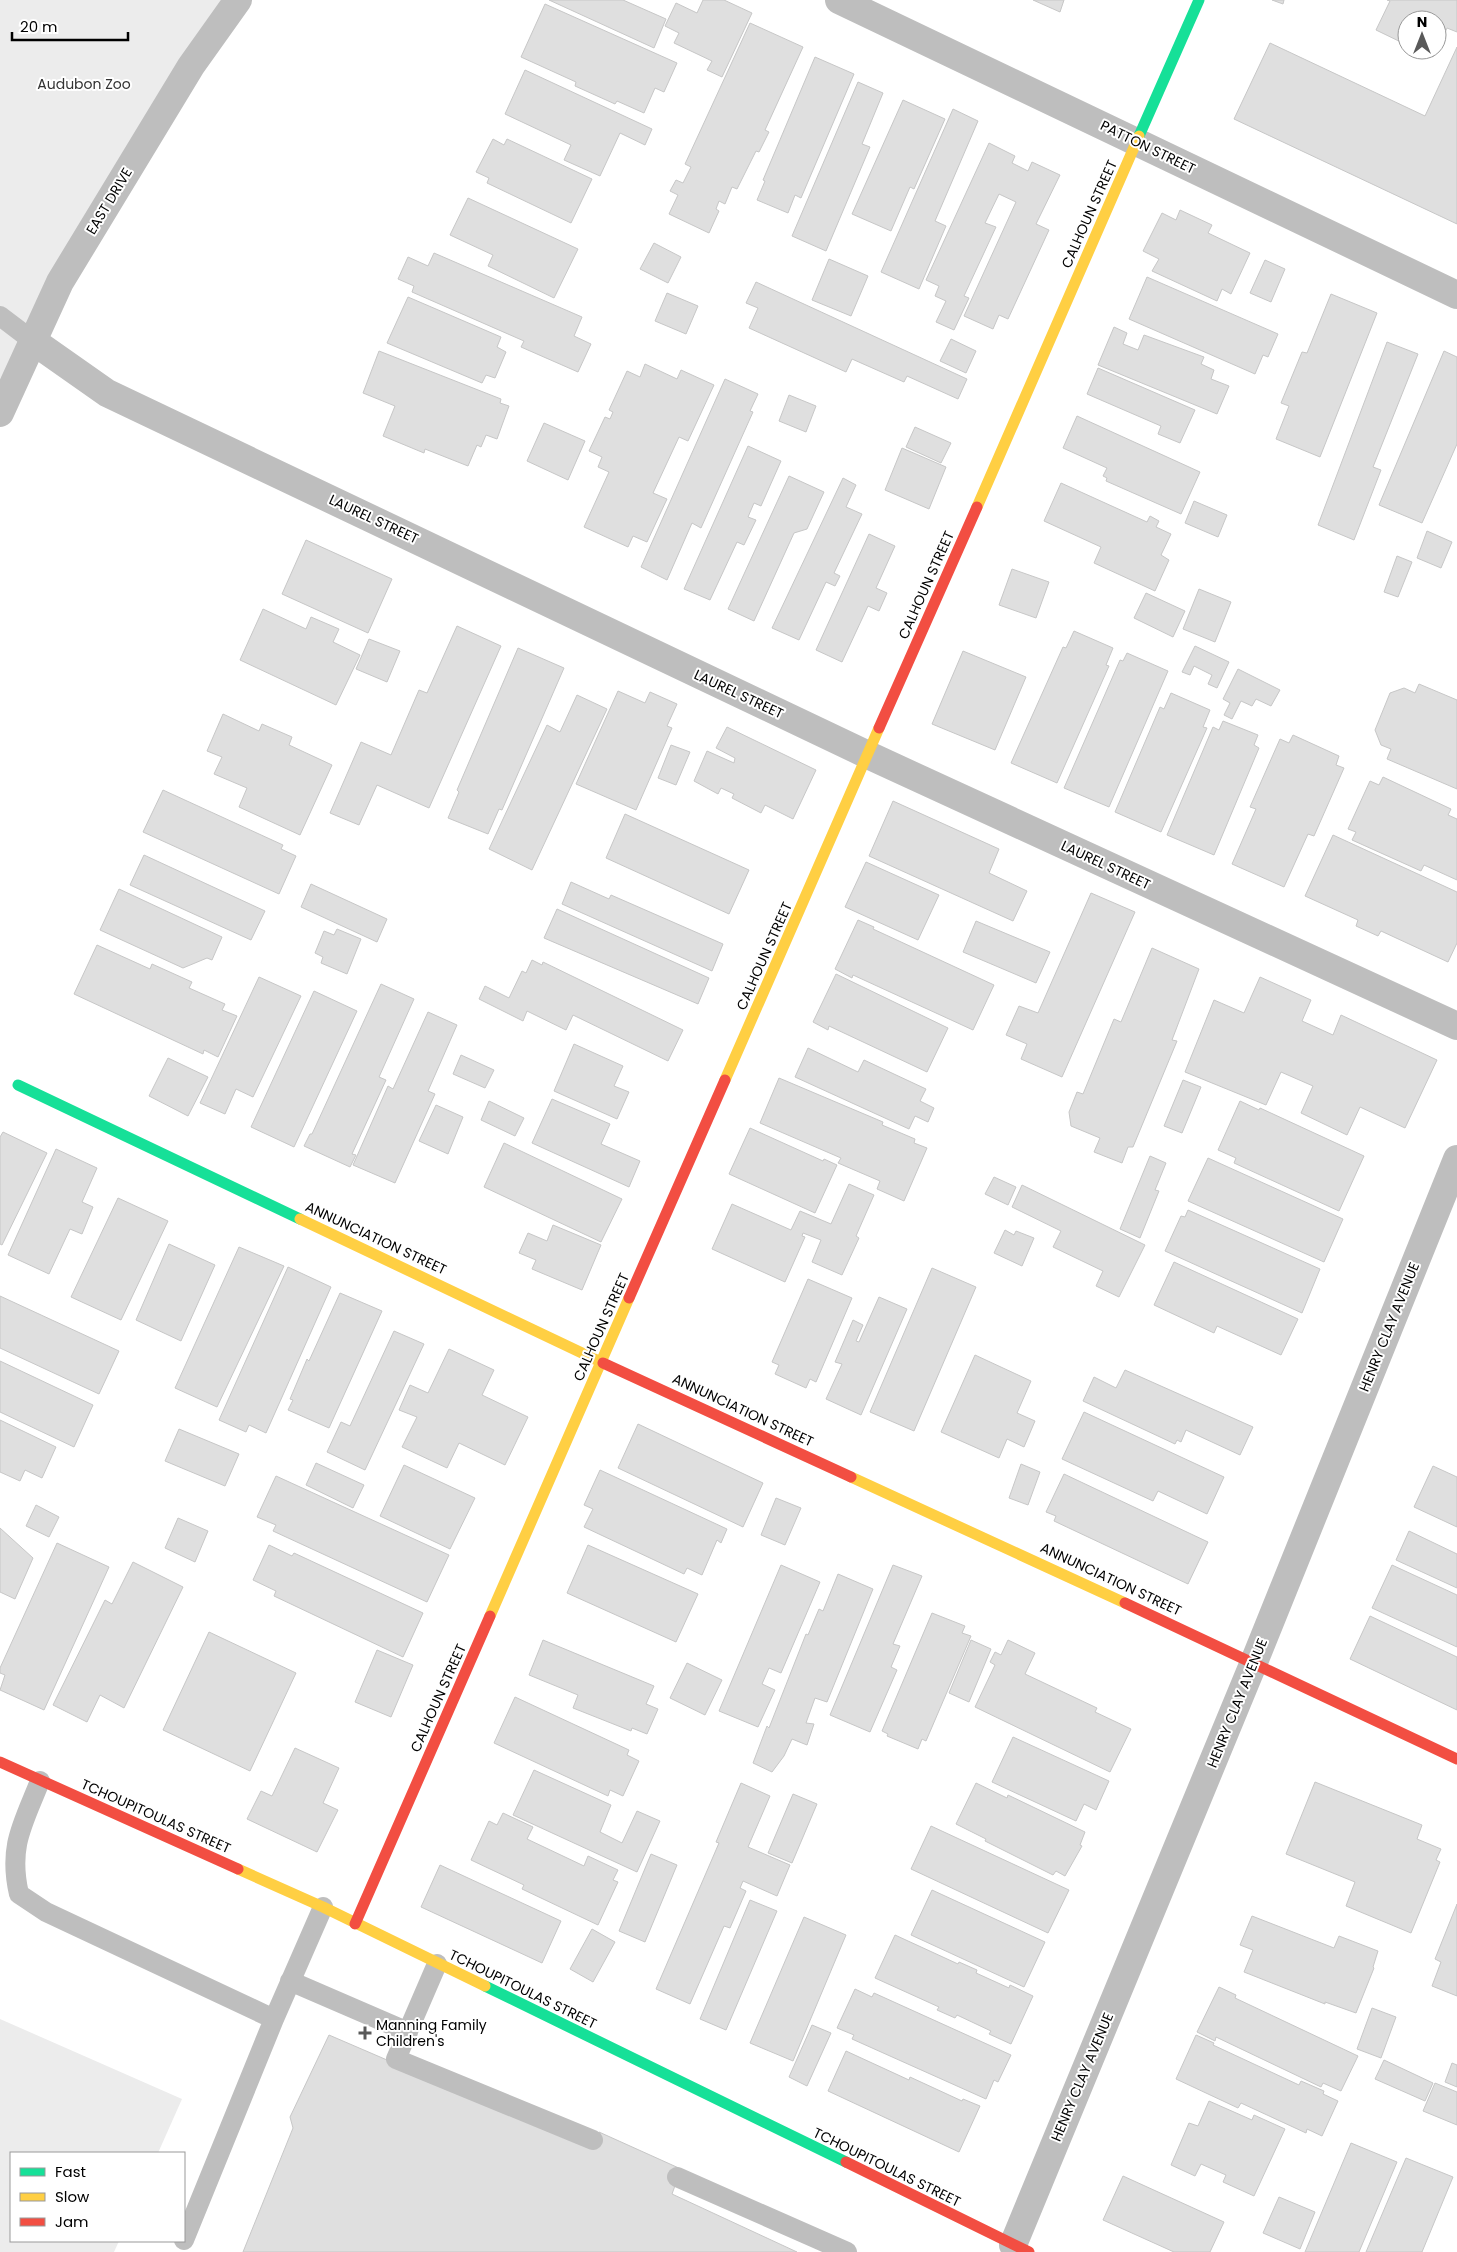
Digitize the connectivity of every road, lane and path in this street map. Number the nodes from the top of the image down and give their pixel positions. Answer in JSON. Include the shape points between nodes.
{"nodes":[{"id":1,"x":238,"y":0,"type":"edge"},
{"id":2,"x":839,"y":0,"type":"edge"},
{"id":3,"x":1199,"y":0,"type":"edge"},
{"id":4,"x":1137,"y":142,"type":"junction"},
{"id":5,"x":1457,"y":295,"type":"edge"},
{"id":6,"x":0,"y":316,"type":"edge"},
{"id":7,"x":32,"y":341,"type":"junction"},
{"id":8,"x":0,"y":413,"type":"edge"},
{"id":9,"x":868,"y":755,"type":"junction"},
{"id":10,"x":1457,"y":1026,"type":"edge"},
{"id":11,"x":18,"y":1084,"type":"dead end"},
{"id":12,"x":1457,"y":1159,"type":"edge"},
{"id":13,"x":602,"y":1362,"type":"junction"},
{"id":14,"x":1254,"y":1662,"type":"junction"},
{"id":15,"x":1457,"y":1759,"type":"edge"},
{"id":16,"x":0,"y":1762,"type":"edge"},
{"id":17,"x":40,"y":1781,"type":"junction"},
{"id":18,"x":322,"y":1907,"type":"junction"},
{"id":19,"x":355,"y":1924,"type":"junction"},
{"id":20,"x":437,"y":1964,"type":"junction"},
{"id":21,"x":290,"y":1981,"type":"junction"},
{"id":22,"x":274,"y":2019,"type":"junction"},
{"id":23,"x":408,"y":2032,"type":"junction"},
{"id":24,"x":593,"y":2140,"type":"dead end"},
{"id":25,"x":677,"y":2177,"type":"dead end"},
{"id":26,"x":185,"y":2238,"type":"edge"},
{"id":27,"x":1017,"y":2250,"type":"edge"},
{"id":28,"x":847,"y":2252,"type":"edge"}],
"edges":[{"from":1,"to":7,"type":"street","name":"EAST DRIVE","via":[[191,66],[60,282]]},
{"from":2,"to":4,"type":"street","name":"PATTON STREET"},
{"from":3,"to":4,"type":"street","name":"CALHOUN STREET"},
{"from":4,"to":5,"type":"street","name":"PATTON STREET"},
{"from":4,"to":9,"type":"street","name":"CALHOUN STREET"},
{"from":6,"to":7,"type":"lane"},
{"from":7,"to":8,"type":"street","name":"EAST DRIVE"},
{"from":7,"to":9,"type":"street","name":"LAUREL STREET","via":[[107,393]]},
{"from":9,"to":10,"type":"street","name":"LAUREL STREET"},
{"from":9,"to":13,"type":"street","name":"CALHOUN STREET"},
{"from":11,"to":13,"type":"street","name":"ANNUNCIATION STREET"},
{"from":12,"to":14,"type":"street","name":"HENRY CLAY AVENUE"},
{"from":13,"to":14,"type":"street","name":"ANNUNCIATION STREET"},
{"from":13,"to":19,"type":"street","name":"CALHOUN STREET"},
{"from":14,"to":15,"type":"street","name":"ANNUNCIATION STREET"},
{"from":14,"to":27,"type":"street","name":"HENRY CLAY AVENUE"},
{"from":16,"to":17,"type":"street","name":"TCHOUPITOULAS STREET"},
{"from":17,"to":18,"type":"street","name":"TCHOUPITOULAS STREET"},
{"from":17,"to":22,"type":"lane","via":[[16,1844],[14,1872],[19,1894],[46,1912]]},
{"from":18,"to":19,"type":"street","name":"TCHOUPITOULAS STREET"},
{"from":18,"to":21,"type":"lane"},
{"from":19,"to":20,"type":"street","name":"TCHOUPITOULAS STREET"},
{"from":20,"to":23,"type":"lane"},
{"from":20,"to":27,"type":"street","name":"TCHOUPITOULAS STREET"},
{"from":21,"to":22,"type":"lane"},
{"from":21,"to":23,"type":"lane"},
{"from":22,"to":26,"type":"lane"},
{"from":23,"to":24,"type":"lane","via":[[396,2059]]},
{"from":25,"to":28,"type":"lane"}]}
